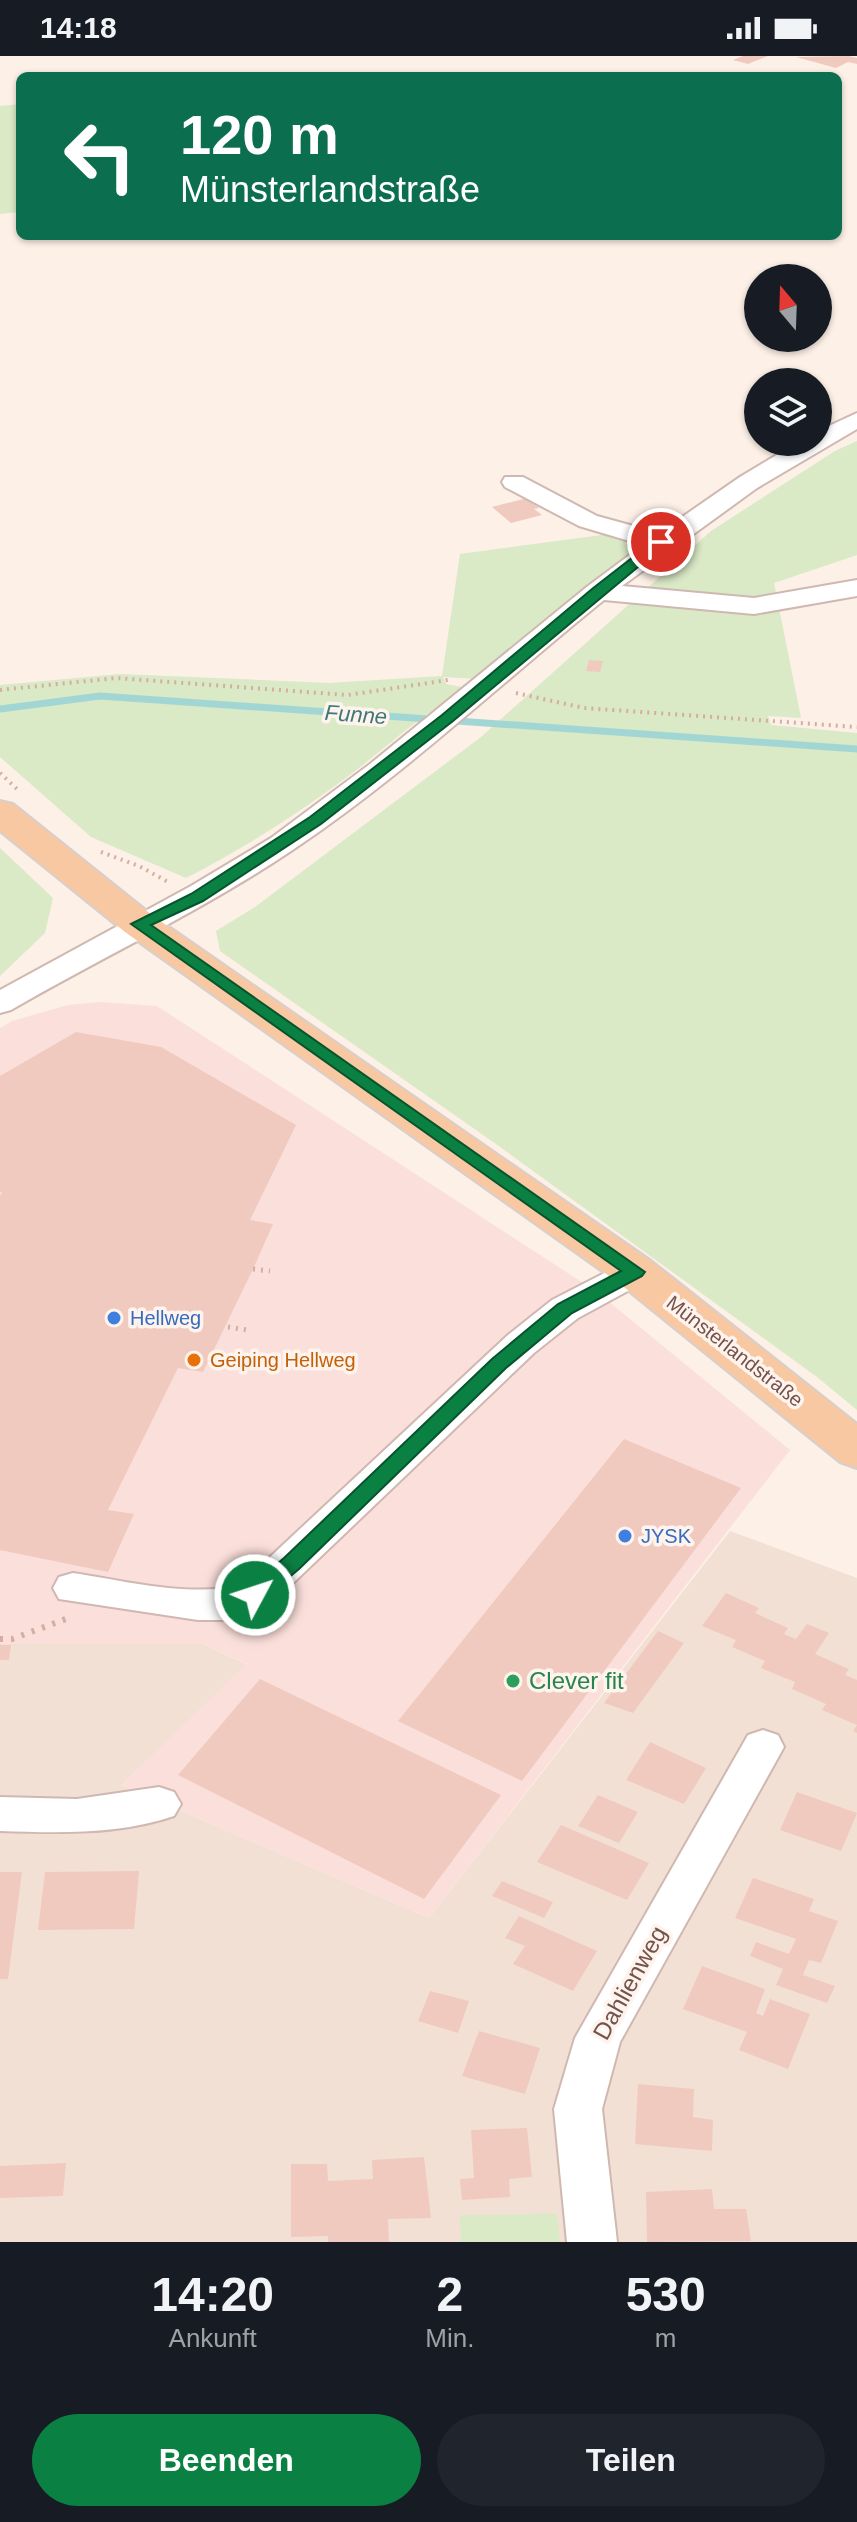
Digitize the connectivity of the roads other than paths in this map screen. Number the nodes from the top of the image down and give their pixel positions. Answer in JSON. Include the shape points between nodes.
{"nodes":[{"id":1,"x":857,"y":420,"type":"edge"},
{"id":2,"x":832,"y":433,"type":"edge"},
{"id":3,"x":790,"y":456,"type":"edge"},
{"id":4,"x":514,"y":482,"type":"dead end"},
{"id":5,"x":661,"y":542,"type":"junction"},
{"id":6,"x":857,"y":588,"type":"edge"},
{"id":7,"x":597,"y":592,"type":"junction"},
{"id":8,"x":12,"y":804,"type":"edge"},
{"id":9,"x":139,"y":924,"type":"junction"},
{"id":10,"x":0,"y":1003,"type":"edge"},
{"id":11,"x":635,"y":1272,"type":"junction"},
{"id":12,"x":857,"y":1450,"type":"edge"},
{"id":13,"x":73,"y":1588,"type":"dead end"},
{"id":14,"x":763,"y":1747,"type":"dead end"},
{"id":15,"x":159,"y":1804,"type":"dead end"},
{"id":16,"x":0,"y":1814,"type":"edge"},
{"id":17,"x":592,"y":2242,"type":"edge"}],
"edges":[{"from":1,"to":2,"type":"street"},
{"from":3,"to":5,"type":"street"},
{"from":4,"to":5,"type":"street","via":[[588,521]]},
{"from":5,"to":7,"type":"street"},
{"from":6,"to":7,"type":"street","via":[[754,606]]},
{"from":7,"to":9,"type":"street","via":[[465,704],[315,820],[197,898]]},
{"from":8,"to":9,"type":"main road","name":"Münsterlandstraße"},
{"from":9,"to":10,"type":"street"},
{"from":9,"to":11,"type":"main road","name":"Münsterlandstraße"},
{"from":11,"to":12,"type":"main road","name":"Münsterlandstraße"},
{"from":11,"to":13,"type":"street","via":[[565,1309],[499,1363],[255,1595],[224,1605],[198,1605]]},
{"from":14,"to":17,"type":"street","name":"Dahlienweg","via":[[598,2038],[578,2109]]},
{"from":15,"to":16,"type":"street","via":[[77,1816]]}]}
